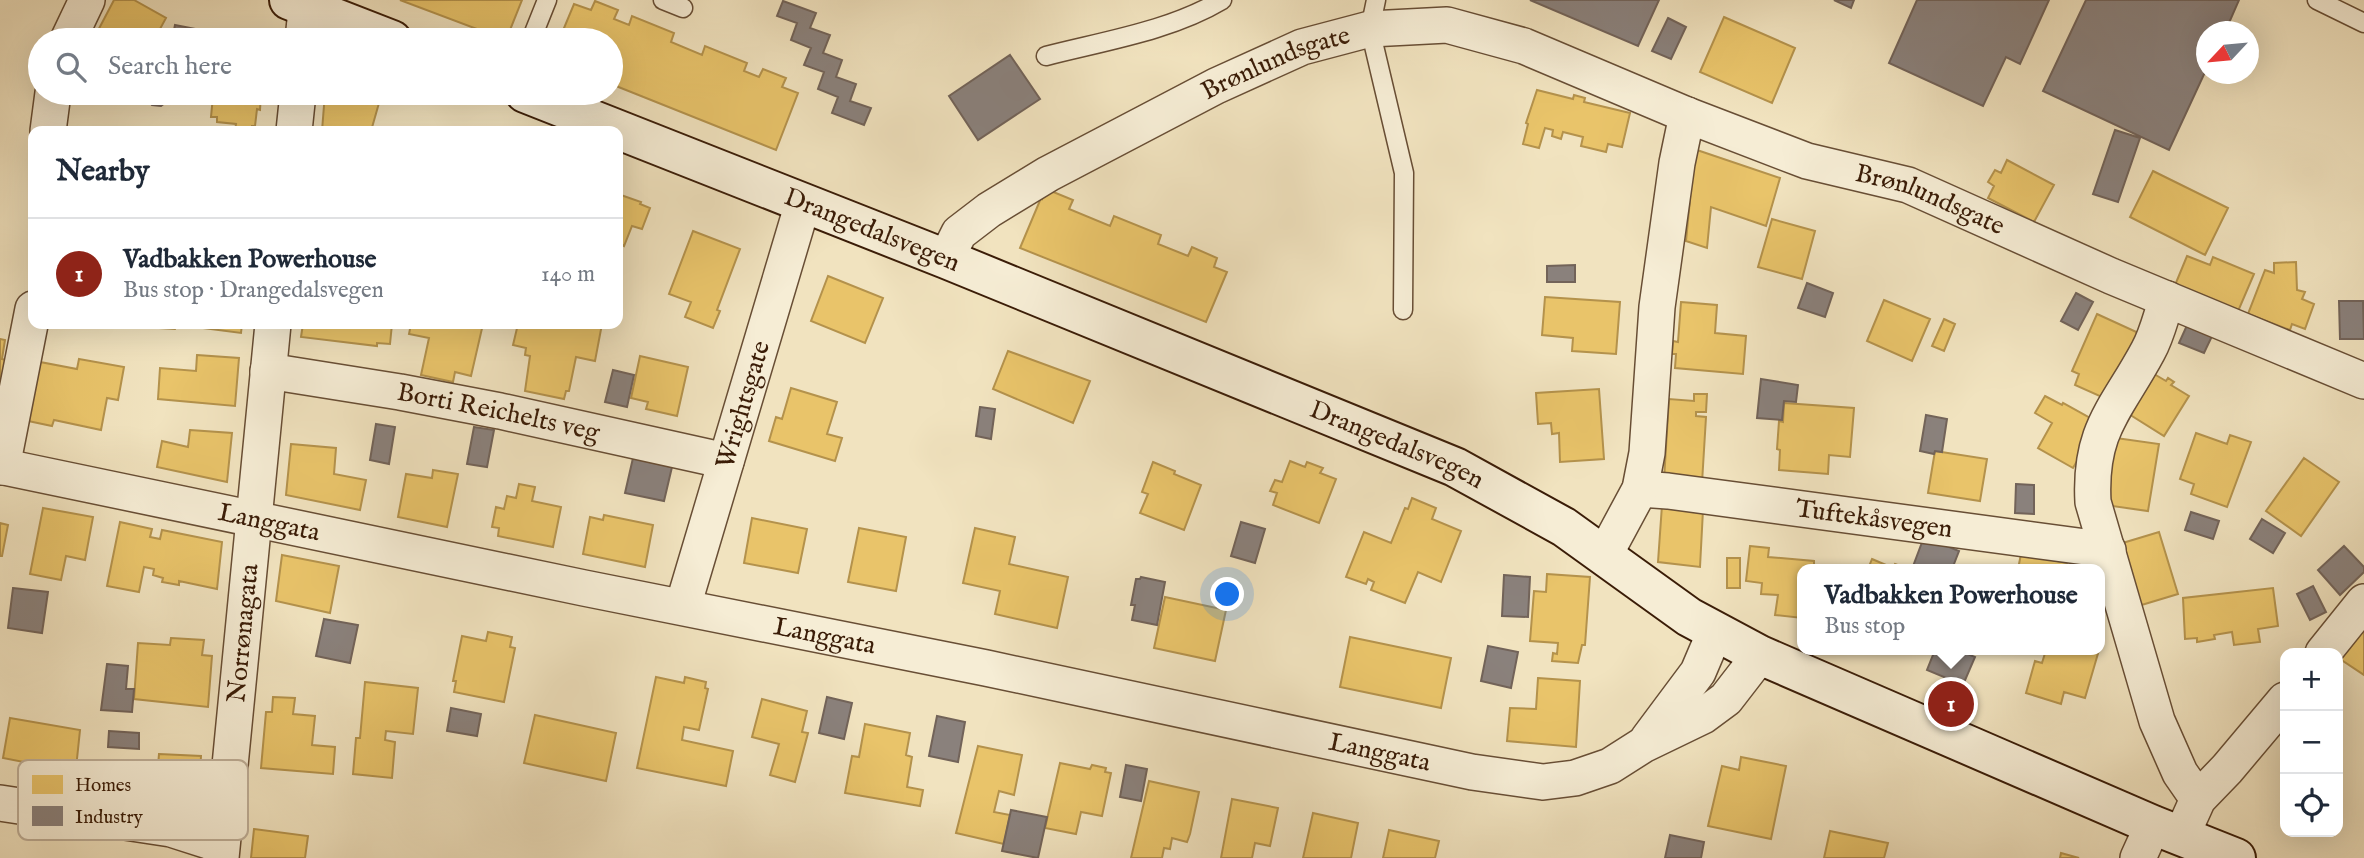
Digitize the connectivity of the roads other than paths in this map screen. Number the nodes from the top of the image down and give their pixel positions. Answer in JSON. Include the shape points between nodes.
{"nodes":[{"id":1,"x":87,"y":0,"type":"edge"},
{"id":2,"x":547,"y":0,"type":"edge"},
{"id":3,"x":663,"y":0,"type":"edge"},
{"id":4,"x":1222,"y":0,"type":"edge"},
{"id":5,"x":2317,"y":0,"type":"edge"},
{"id":6,"x":683,"y":8,"type":"dead end"},
{"id":7,"x":302,"y":12,"type":"edge"},
{"id":8,"x":1373,"y":15,"type":"edge"},
{"id":9,"x":2364,"y":23,"type":"edge"},
{"id":10,"x":74,"y":28,"type":"edge"},
{"id":11,"x":353,"y":28,"type":"edge"},
{"id":12,"x":536,"y":28,"type":"edge"},
{"id":13,"x":1045,"y":56,"type":"dead end"},
{"id":14,"x":51,"y":105,"type":"edge"},
{"id":15,"x":297,"y":105,"type":"edge"},
{"id":16,"x":555,"y":105,"type":"edge"},
{"id":17,"x":1687,"y":115,"type":"junction"},
{"id":18,"x":49,"y":126,"type":"edge"},
{"id":19,"x":295,"y":126,"type":"edge"},
{"id":20,"x":608,"y":126,"type":"edge"},
{"id":21,"x":623,"y":132,"type":"edge"},
{"id":22,"x":803,"y":203,"type":"junction"},
{"id":23,"x":946,"y":259,"type":"junction"},
{"id":24,"x":2167,"y":299,"type":"junction"},
{"id":25,"x":1403,"y":310,"type":"dead end"},
{"id":26,"x":29,"y":329,"type":"edge"},
{"id":27,"x":273,"y":329,"type":"edge"},
{"id":28,"x":268,"y":371,"type":"junction"},
{"id":29,"x":2364,"y":381,"type":"edge"},
{"id":30,"x":726,"y":461,"type":"junction"},
{"id":31,"x":1,"y":467,"type":"edge"},
{"id":32,"x":1640,"y":489,"type":"junction"},
{"id":33,"x":254,"y":519,"type":"junction"},
{"id":34,"x":2108,"y":550,"type":"junction"},
{"id":35,"x":1605,"y":554,"type":"junction"},
{"id":36,"x":2364,"y":602,"type":"edge"},
{"id":37,"x":683,"y":606,"type":"junction"},
{"id":38,"x":1715,"y":632,"type":"junction"},
{"id":39,"x":2327,"y":648,"type":"edge"},
{"id":40,"x":1760,"y":655,"type":"junction"},
{"id":41,"x":2280,"y":706,"type":"edge"},
{"id":42,"x":1643,"y":745,"type":"junction"},
{"id":43,"x":230,"y":760,"type":"edge"},
{"id":44,"x":2198,"y":799,"type":"junction"},
{"id":45,"x":0,"y":803,"type":"edge"},
{"id":46,"x":18,"y":806,"type":"edge"},
{"id":47,"x":2157,"y":839,"type":"edge"},
{"id":48,"x":196,"y":840,"type":"edge"},
{"id":49,"x":221,"y":851,"type":"edge"},
{"id":50,"x":2236,"y":858,"type":"edge"}],
"edges":[{"from":1,"to":10,"type":"street"},
{"from":2,"to":12,"type":"lane"},
{"from":3,"to":6,"type":"lane"},
{"from":4,"to":13,"type":"lane","via":[[1137,33]]},
{"from":5,"to":9,"type":"lane"},
{"from":7,"to":11,"type":"street"},
{"from":8,"to":17,"type":"street","name":"Brønlundsgate","via":[[1447,25],[1524,46]]},
{"from":8,"to":23,"type":"street","name":"Brønlundsgate","via":[[1216,86],[1048,174],[958,233]]},
{"from":8,"to":25,"type":"lane","via":[[1404,173]]},
{"from":14,"to":18,"type":"street"},
{"from":15,"to":19,"type":"street"},
{"from":16,"to":20,"type":"street","name":"Drangedalsvegen"},
{"from":17,"to":24,"type":"street","name":"Brønlundsgate","via":[[1807,161],[1908,186]]},
{"from":17,"to":32,"type":"street","via":[[1657,307],[1647,453]]},
{"from":21,"to":22,"type":"street","name":"Drangedalsvegen"},
{"from":22,"to":23,"type":"street","name":"Drangedalsvegen"},
{"from":22,"to":30,"type":"street","name":"Wrightsgate"},
{"from":23,"to":35,"type":"street","name":"Drangedalsvegen","via":[[1455,467],[1530,506]]},
{"from":24,"to":29,"type":"street","name":"Brønlundsgate"},
{"from":24,"to":34,"type":"street","via":[[2150,347],[2110,414],[2097,446],[2093,502]]},
{"from":26,"to":31,"type":"street"},
{"from":27,"to":28,"type":"street","name":"Norrønagata"},
{"from":28,"to":30,"type":"street","name":"Borti Reichelts veg","via":[[500,411]]},
{"from":28,"to":33,"type":"street","name":"Norrønagata"},
{"from":30,"to":37,"type":"street","name":"Wrightsgate"},
{"from":31,"to":33,"type":"street","name":"Langgata"},
{"from":32,"to":34,"type":"street","name":"Tuftekåsvegen"},
{"from":32,"to":35,"type":"street"},
{"from":33,"to":37,"type":"street","name":"Langgata"},
{"from":33,"to":43,"type":"street","name":"Norrønagata"},
{"from":34,"to":44,"type":"street","via":[[2157,721],[2180,773]]},
{"from":35,"to":38,"type":"street","name":"Drangedalsvegen"},
{"from":36,"to":39,"type":"street"},
{"from":37,"to":42,"type":"street","name":"Langgata","via":[[1513,778],[1544,782],[1575,778],[1609,766]]},
{"from":38,"to":40,"type":"street","name":"Drangedalsvegen"},
{"from":38,"to":42,"type":"street","name":"Langgata","via":[[1698,672]]},
{"from":40,"to":42,"type":"street","name":"Langgata","via":[[1726,699],[1703,716]]},
{"from":40,"to":47,"type":"street","name":"Drangedalsvegen"},
{"from":41,"to":44,"type":"street"},
{"from":44,"to":47,"type":"street"},
{"from":45,"to":46,"type":"street"},
{"from":47,"to":50,"type":"street","name":"Drangedalsvegen"},
{"from":48,"to":49,"type":"street"}]}
